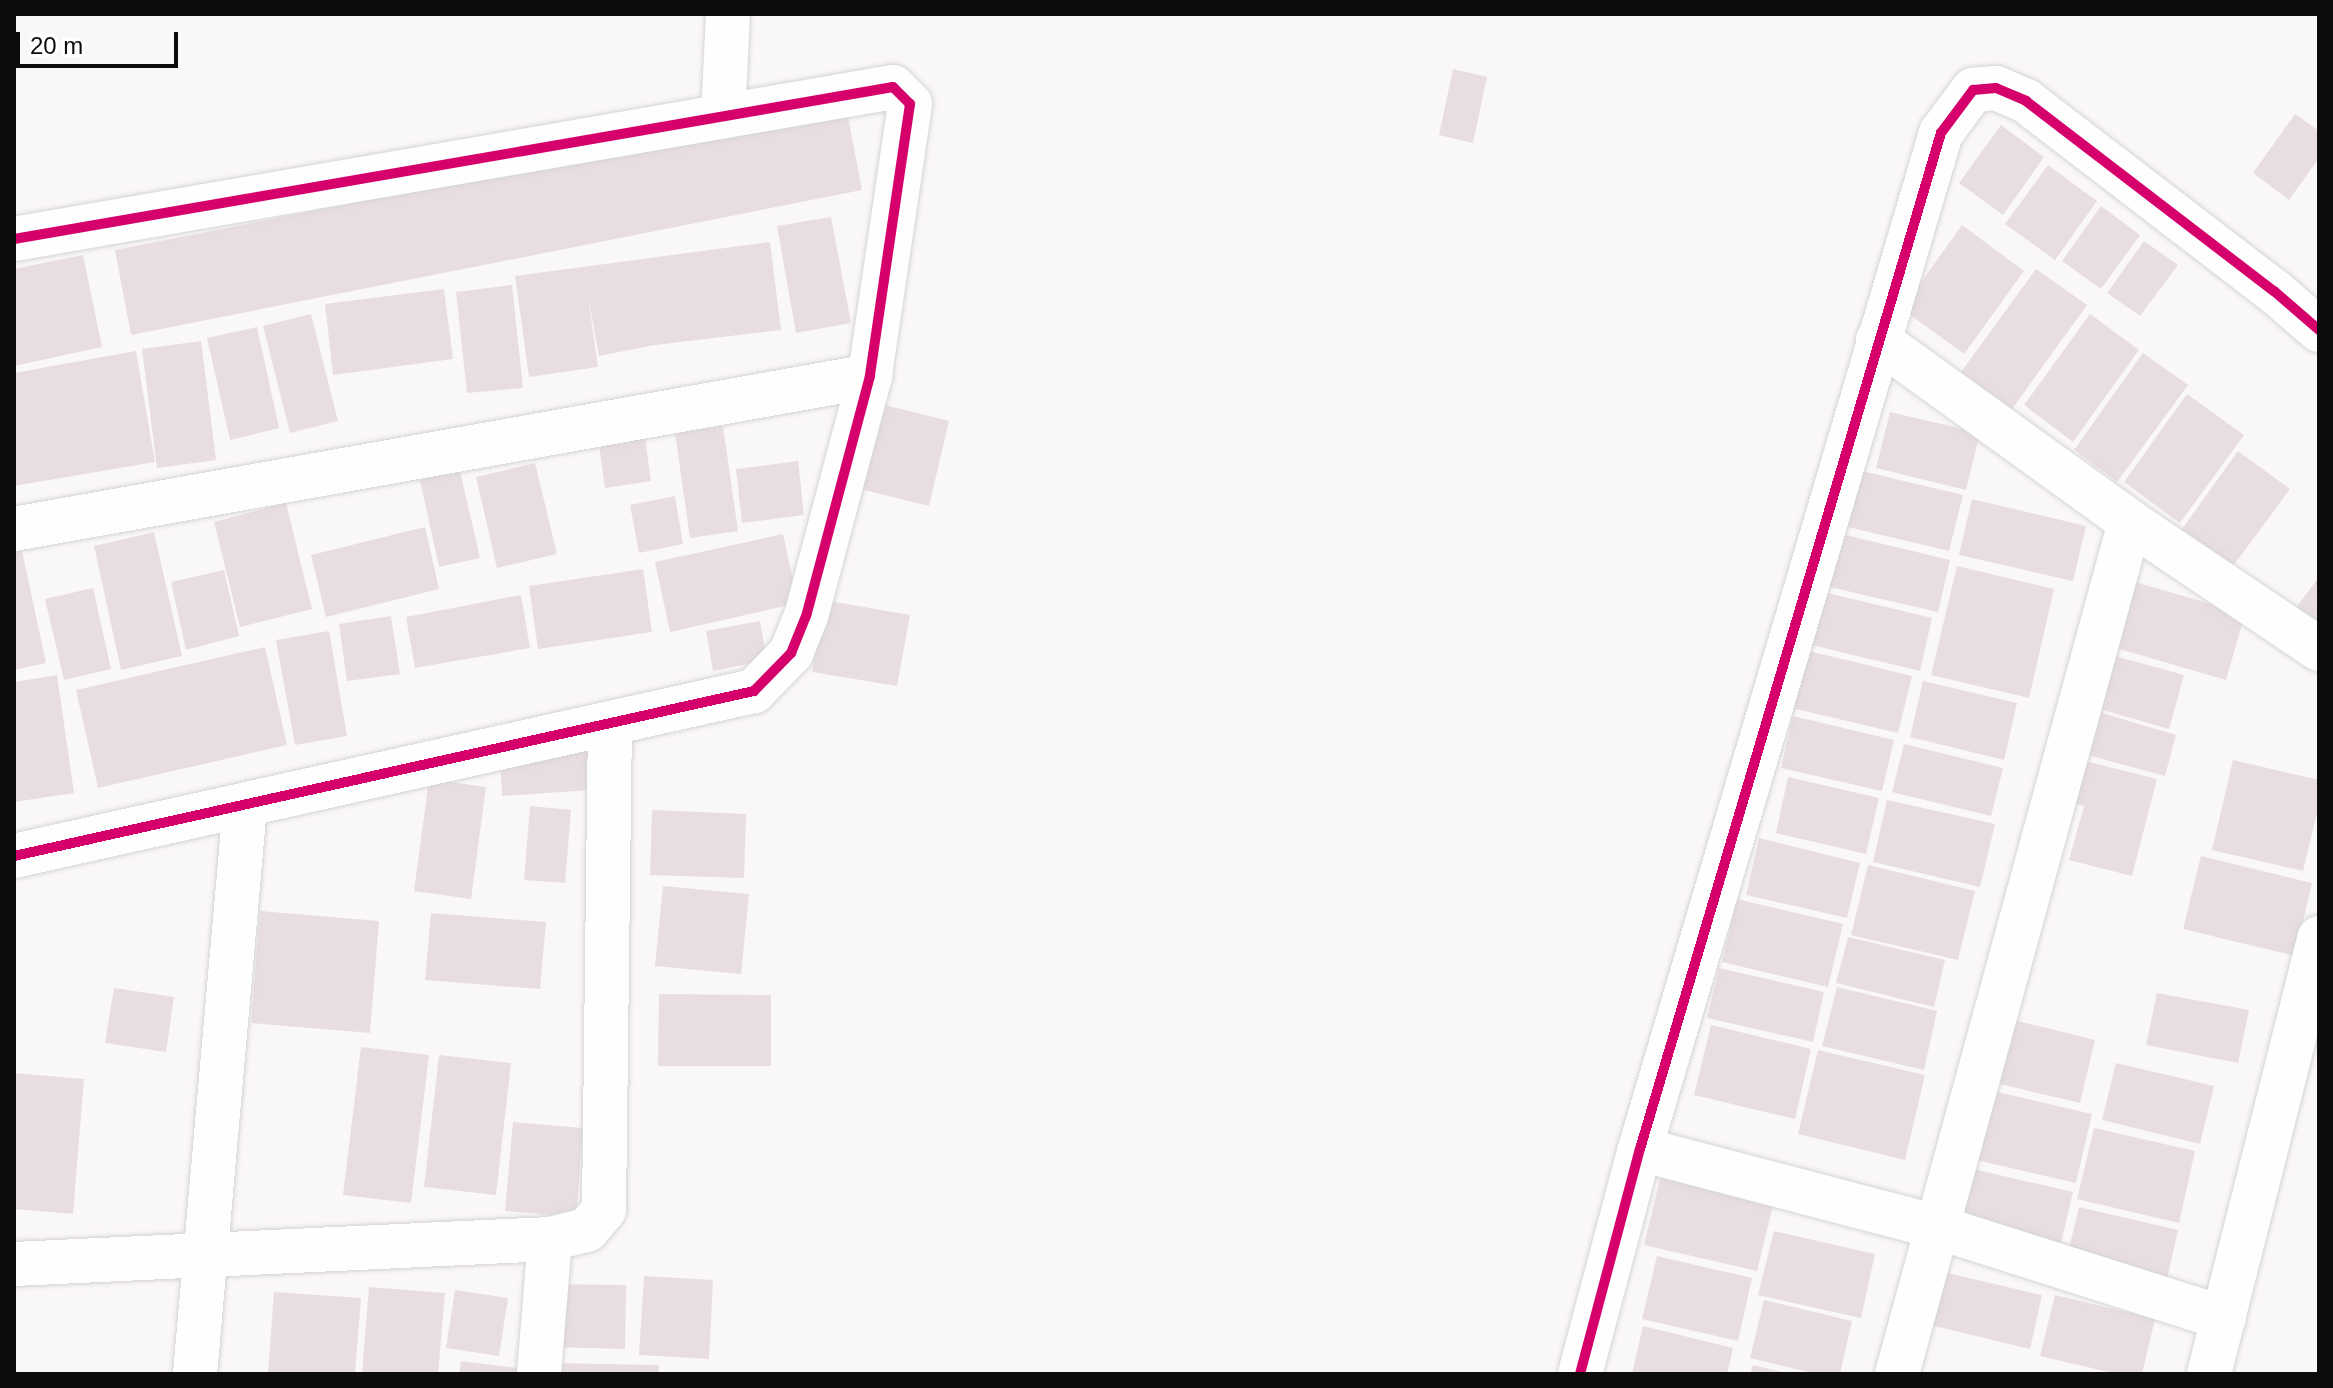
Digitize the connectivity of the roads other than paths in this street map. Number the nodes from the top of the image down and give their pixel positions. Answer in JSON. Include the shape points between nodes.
{"nodes":[{"id":1,"x":728,"y":14,"type":"edge"},
{"id":2,"x":723,"y":116,"type":"junction"},
{"id":3,"x":14,"y":239,"type":"edge"},
{"id":4,"x":2319,"y":330,"type":"edge"},
{"id":5,"x":1878,"y":340,"type":"junction"},
{"id":6,"x":870,"y":376,"type":"junction"},
{"id":7,"x":2130,"y":522,"type":"junction"},
{"id":8,"x":14,"y":529,"type":"edge"},
{"id":9,"x":2319,"y":649,"type":"edge"},
{"id":10,"x":610,"y":723,"type":"junction"},
{"id":11,"x":245,"y":806,"type":"junction"},
{"id":12,"x":14,"y":856,"type":"edge"},
{"id":13,"x":2319,"y":938,"type":"edge"},
{"id":14,"x":1640,"y":1149,"type":"junction"},
{"id":15,"x":1937,"y":1227,"type":"junction"},
{"id":16,"x":550,"y":1239,"type":"junction"},
{"id":17,"x":204,"y":1257,"type":"junction"},
{"id":18,"x":14,"y":1264,"type":"edge"},
{"id":19,"x":2224,"y":1318,"type":"junction"},
{"id":20,"x":195,"y":1374,"type":"edge"},
{"id":21,"x":539,"y":1374,"type":"edge"},
{"id":22,"x":1580,"y":1374,"type":"edge"},
{"id":23,"x":1897,"y":1374,"type":"edge"},
{"id":24,"x":2209,"y":1374,"type":"edge"}],
"edges":[{"from":1,"to":2,"type":"street"},
{"from":2,"to":3,"type":"street"},
{"from":2,"to":6,"type":"street","via":[[893,87],[910,104]]},
{"from":4,"to":5,"type":"street","via":[[2026,101],[1996,88],[1973,90],[1941,133]]},
{"from":5,"to":7,"type":"street"},
{"from":5,"to":14,"type":"street"},
{"from":6,"to":8,"type":"street"},
{"from":6,"to":10,"type":"street","via":[[806,616],[791,653],[754,691]]},
{"from":7,"to":9,"type":"street"},
{"from":7,"to":15,"type":"street"},
{"from":10,"to":11,"type":"street"},
{"from":10,"to":16,"type":"street","via":[[604,1210],[587,1230]]},
{"from":11,"to":12,"type":"street"},
{"from":11,"to":17,"type":"street"},
{"from":13,"to":19,"type":"street"},
{"from":14,"to":15,"type":"street"},
{"from":14,"to":22,"type":"street"},
{"from":15,"to":19,"type":"street"},
{"from":15,"to":23,"type":"street"},
{"from":16,"to":17,"type":"street"},
{"from":16,"to":21,"type":"street"},
{"from":17,"to":18,"type":"street"},
{"from":17,"to":20,"type":"street"},
{"from":19,"to":24,"type":"street"}]}
